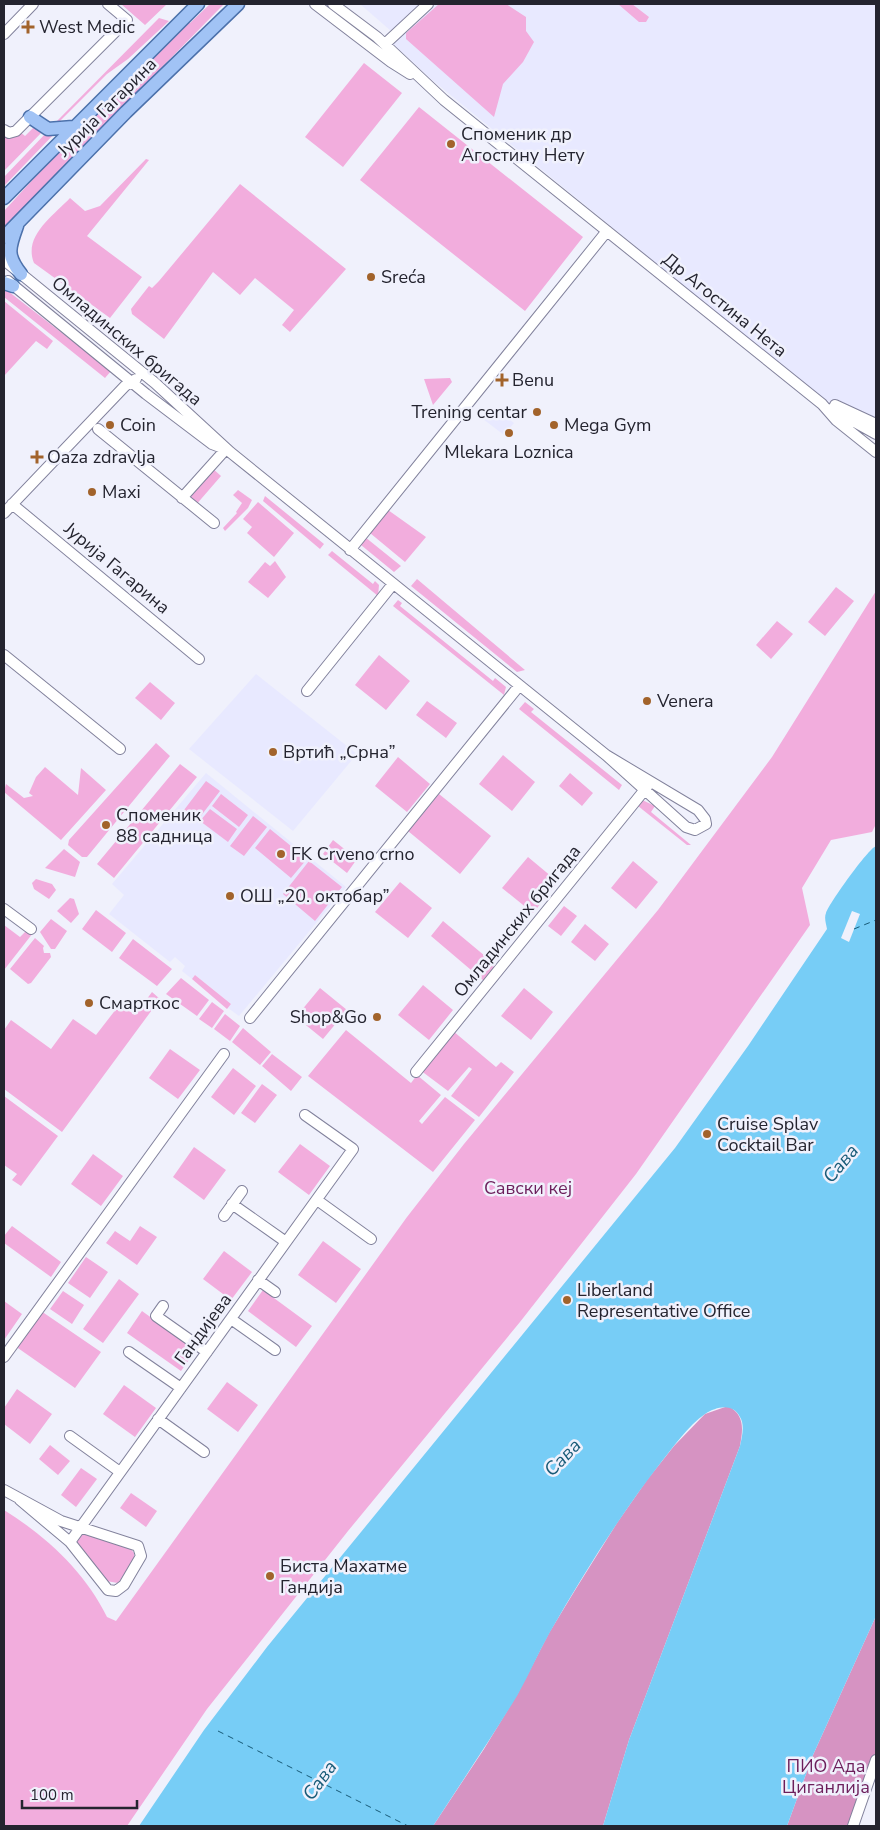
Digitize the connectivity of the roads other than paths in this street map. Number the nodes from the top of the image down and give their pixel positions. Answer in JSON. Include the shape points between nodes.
{"nodes":[{"id":1,"x":33,"y":4,"type":"edge"},
{"id":2,"x":108,"y":4,"type":"edge"},
{"id":3,"x":198,"y":4,"type":"edge"},
{"id":4,"x":238,"y":4,"type":"edge"},
{"id":5,"x":244,"y":4,"type":"edge"},
{"id":6,"x":315,"y":4,"type":"edge"},
{"id":7,"x":333,"y":4,"type":"edge"},
{"id":8,"x":428,"y":4,"type":"edge"},
{"id":9,"x":228,"y":14,"type":"junction"},
{"id":10,"x":4,"y":34,"type":"edge"},
{"id":11,"x":385,"y":44,"type":"junction"},
{"id":12,"x":425,"y":83,"type":"junction"},
{"id":13,"x":30,"y":118,"type":"junction"},
{"id":14,"x":74,"y":127,"type":"junction"},
{"id":15,"x":4,"y":130,"type":"edge"},
{"id":16,"x":4,"y":197,"type":"edge"},
{"id":17,"x":19,"y":221,"type":"junction"},
{"id":18,"x":608,"y":231,"type":"junction"},
{"id":19,"x":4,"y":237,"type":"edge"},
{"id":20,"x":4,"y":260,"type":"edge"},
{"id":21,"x":21,"y":274,"type":"junction"},
{"id":22,"x":7,"y":282,"type":"edge"},
{"id":23,"x":142,"y":373,"type":"junction"},
{"id":24,"x":131,"y":382,"type":"junction"},
{"id":25,"x":822,"y":404,"type":"junction"},
{"id":26,"x":876,"y":424,"type":"edge"},
{"id":27,"x":98,"y":430,"type":"dead end"},
{"id":28,"x":876,"y":434,"type":"edge"},
{"id":29,"x":226,"y":449,"type":"junction"},
{"id":30,"x":876,"y":452,"type":"edge"},
{"id":31,"x":182,"y":498,"type":"junction"},
{"id":32,"x":12,"y":504,"type":"junction"},
{"id":33,"x":4,"y":513,"type":"edge"},
{"id":34,"x":214,"y":523,"type":"dead end"},
{"id":35,"x":350,"y":550,"type":"junction"},
{"id":36,"x":393,"y":584,"type":"junction"},
{"id":37,"x":4,"y":655,"type":"edge"},
{"id":38,"x":199,"y":659,"type":"dead end"},
{"id":39,"x":519,"y":686,"type":"junction"},
{"id":40,"x":307,"y":692,"type":"dead end"},
{"id":41,"x":120,"y":749,"type":"dead end"},
{"id":42,"x":606,"y":756,"type":"junction"},
{"id":43,"x":651,"y":782,"type":"junction"},
{"id":44,"x":643,"y":791,"type":"junction"},
{"id":45,"x":4,"y":909,"type":"edge"},
{"id":46,"x":31,"y":929,"type":"dead end"},
{"id":47,"x":250,"y":1018,"type":"dead end"},
{"id":48,"x":224,"y":1054,"type":"dead end"},
{"id":49,"x":416,"y":1072,"type":"dead end"},
{"id":50,"x":305,"y":1114,"type":"dead end"},
{"id":51,"x":242,"y":1191,"type":"dead end"},
{"id":52,"x":317,"y":1200,"type":"junction"},
{"id":53,"x":232,"y":1204,"type":"junction"},
{"id":54,"x":224,"y":1216,"type":"dead end"},
{"id":55,"x":371,"y":1239,"type":"dead end"},
{"id":56,"x":286,"y":1242,"type":"junction"},
{"id":57,"x":258,"y":1280,"type":"junction"},
{"id":58,"x":275,"y":1292,"type":"dead end"},
{"id":59,"x":162,"y":1306,"type":"dead end"},
{"id":60,"x":231,"y":1319,"type":"junction"},
{"id":61,"x":275,"y":1350,"type":"dead end"},
{"id":62,"x":129,"y":1352,"type":"dead end"},
{"id":63,"x":207,"y":1352,"type":"junction"},
{"id":64,"x":4,"y":1357,"type":"edge"},
{"id":65,"x":181,"y":1388,"type":"junction"},
{"id":66,"x":158,"y":1419,"type":"junction"},
{"id":67,"x":70,"y":1436,"type":"dead end"},
{"id":68,"x":204,"y":1452,"type":"dead end"},
{"id":69,"x":120,"y":1472,"type":"junction"},
{"id":70,"x":4,"y":1490,"type":"edge"},
{"id":71,"x":20,"y":1500,"type":"junction"},
{"id":72,"x":79,"y":1528,"type":"junction"},
{"id":73,"x":70,"y":1542,"type":"junction"},
{"id":74,"x":876,"y":1760,"type":"edge"},
{"id":75,"x":853,"y":1826,"type":"edge"}],
"edges":[{"from":1,"to":10,"type":"street"},
{"from":2,"to":13,"type":"street","via":[[127,20]]},
{"from":3,"to":14,"type":"main road","name":"Јурија Гагарина"},
{"from":4,"to":9,"type":"main road","name":"Јурија Гагарина"},
{"from":5,"to":9,"type":"main road"},
{"from":6,"to":12,"type":"street","name":"Др Агостина Нета","via":[[390,62]]},
{"from":7,"to":11,"type":"street","name":"Др Агостина Нета"},
{"from":8,"to":11,"type":"street"},
{"from":9,"to":17,"type":"main road","name":"Јурија Гагарина"},
{"from":11,"to":12,"type":"street","name":"Др Агостина Нета"},
{"from":12,"to":18,"type":"street","name":"Др Агостина Нета"},
{"from":13,"to":14,"type":"main road","via":[[48,128]]},
{"from":13,"to":15,"type":"street","via":[[12,133]]},
{"from":14,"to":16,"type":"main road","name":"Јурија Гагарина"},
{"from":17,"to":19,"type":"main road","name":"Јурија Гагарина"},
{"from":17,"to":21,"type":"main road","via":[[10,255]]},
{"from":18,"to":25,"type":"street","name":"Др Агостина Нета"},
{"from":18,"to":35,"type":"street"},
{"from":20,"to":21,"type":"street","name":"Омладинских бригада"},
{"from":21,"to":23,"type":"street","name":"Омладинских бригада"},
{"from":22,"to":24,"type":"street","name":"Омладинских бригада"},
{"from":23,"to":24,"type":"street"},
{"from":23,"to":29,"type":"street","name":"Омладинских бригада"},
{"from":24,"to":29,"type":"street","name":"Омладинских бригада","via":[[212,444]]},
{"from":24,"to":32,"type":"street"},
{"from":25,"to":26,"type":"street","name":"Др Агостина Нета","via":[[839,406]]},
{"from":25,"to":28,"type":"street","name":"Др Агостина Нета"},
{"from":25,"to":30,"type":"street","name":"Др Агостина Нета","via":[[836,420]]},
{"from":27,"to":31,"type":"street"},
{"from":29,"to":31,"type":"street"},
{"from":29,"to":35,"type":"street","name":"Омладинских бригада"},
{"from":31,"to":34,"type":"street"},
{"from":32,"to":33,"type":"street"},
{"from":32,"to":38,"type":"street","name":"Јурија Гагарина"},
{"from":35,"to":36,"type":"street","name":"Омладинских бригада"},
{"from":36,"to":39,"type":"street","name":"Омладинских бригада"},
{"from":36,"to":40,"type":"street"},
{"from":37,"to":41,"type":"street"},
{"from":39,"to":42,"type":"street","name":"Омладинских бригада"},
{"from":39,"to":47,"type":"street"},
{"from":42,"to":43,"type":"street","name":"Омладинских бригада"},
{"from":42,"to":44,"type":"street","name":"Омладинских бригада"},
{"from":43,"to":44,"type":"street","name":"Омладинских бригада"},
{"from":43,"to":44,"type":"street","name":"Омладинских бригада","via":[[698,810],[706,824],[695,830],[686,827]]},
{"from":44,"to":49,"type":"street","name":"Омладинских бригада"},
{"from":45,"to":46,"type":"street"},
{"from":48,"to":64,"type":"street"},
{"from":50,"to":52,"type":"street","name":"Гандијева","via":[[353,1150]]},
{"from":51,"to":53,"type":"street"},
{"from":52,"to":55,"type":"street"},
{"from":52,"to":56,"type":"street","name":"Гандијева"},
{"from":53,"to":54,"type":"street"},
{"from":53,"to":56,"type":"street"},
{"from":56,"to":57,"type":"street","name":"Гандијева"},
{"from":57,"to":58,"type":"street"},
{"from":57,"to":60,"type":"street","name":"Гандијева"},
{"from":59,"to":63,"type":"street","via":[[156,1316]]},
{"from":60,"to":61,"type":"street"},
{"from":60,"to":63,"type":"street","name":"Гандијева"},
{"from":62,"to":65,"type":"street"},
{"from":63,"to":65,"type":"street","name":"Гандијева"},
{"from":65,"to":66,"type":"street","name":"Гандијева"},
{"from":66,"to":68,"type":"street"},
{"from":66,"to":69,"type":"street","name":"Гандијева"},
{"from":67,"to":69,"type":"street"},
{"from":69,"to":72,"type":"street","name":"Гандијева"},
{"from":70,"to":71,"type":"street"},
{"from":71,"to":72,"type":"street"},
{"from":71,"to":73,"type":"street"},
{"from":72,"to":73,"type":"street","name":"Гандијева"},
{"from":72,"to":73,"type":"street","via":[[132,1543],[141,1550],[138,1563],[121,1588],[108,1590]]},
{"from":74,"to":75,"type":"street"}]}
